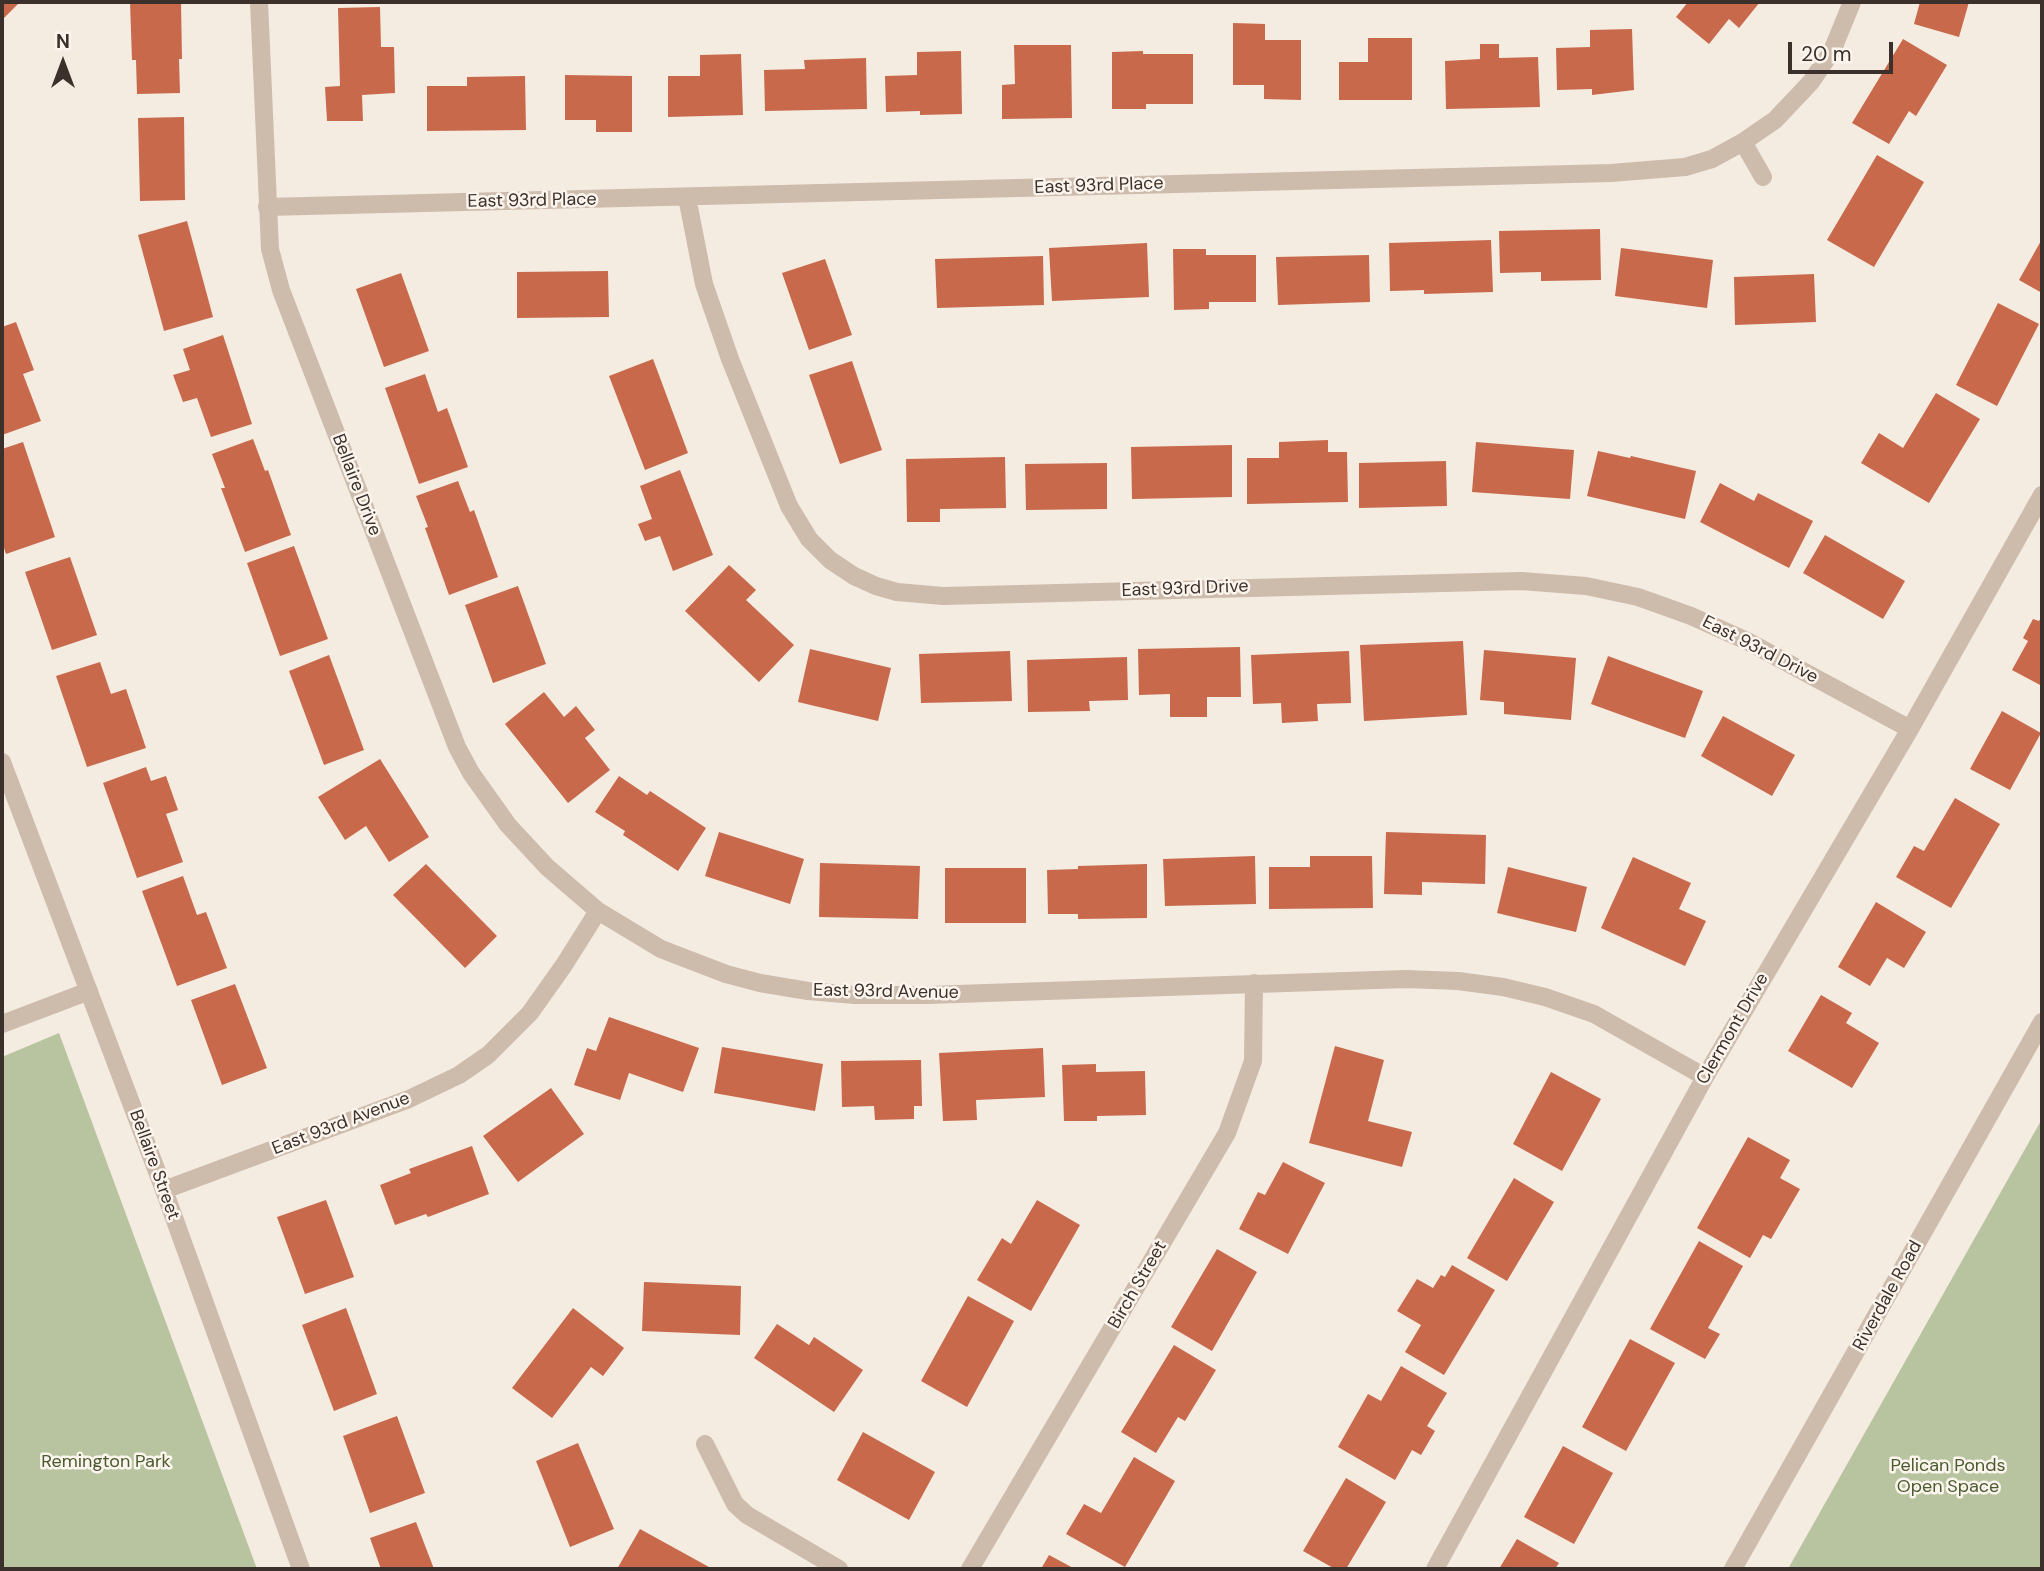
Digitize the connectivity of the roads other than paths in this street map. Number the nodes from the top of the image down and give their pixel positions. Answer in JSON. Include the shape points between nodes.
{"nodes":[{"id":1,"x":259,"y":2,"type":"edge"},
{"id":2,"x":1852,"y":2,"type":"edge"},
{"id":3,"x":1744,"y":142,"type":"junction"},
{"id":4,"x":1763,"y":177,"type":"dead end"},
{"id":5,"x":687,"y":197,"type":"junction"},
{"id":6,"x":267,"y":207,"type":"junction"},
{"id":7,"x":2042,"y":495,"type":"edge"},
{"id":8,"x":1910,"y":729,"type":"junction"},
{"id":9,"x":2,"y":762,"type":"edge"},
{"id":10,"x":598,"y":911,"type":"junction"},
{"id":11,"x":1254,"y":983,"type":"junction"},
{"id":12,"x":89,"y":991,"type":"junction"},
{"id":13,"x":2042,"y":1022,"type":"edge"},
{"id":14,"x":2,"y":1024,"type":"edge"},
{"id":15,"x":1705,"y":1076,"type":"junction"},
{"id":16,"x":164,"y":1190,"type":"junction"},
{"id":17,"x":705,"y":1444,"type":"dead end"},
{"id":18,"x":301,"y":1569,"type":"edge"},
{"id":19,"x":839,"y":1569,"type":"edge"},
{"id":20,"x":970,"y":1569,"type":"edge"},
{"id":21,"x":1435,"y":1569,"type":"edge"},
{"id":22,"x":1733,"y":1569,"type":"edge"}],
"edges":[{"from":1,"to":6,"type":"street","name":"Bellaire Drive"},
{"from":2,"to":3,"type":"street","name":"East 93rd Place","via":[[1832,51],[1811,82],[1775,120]]},
{"from":3,"to":4,"type":"street"},
{"from":3,"to":5,"type":"street","name":"East 93rd Place","via":[[1685,167],[1611,173]]},
{"from":5,"to":6,"type":"street","name":"East 93rd Place"},
{"from":5,"to":8,"type":"street","name":"East 93rd Drive","via":[[704,284],[789,506],[808,539],[854,576],[876,586],[943,596],[1521,580],[1586,586],[1638,597],[1691,616]]},
{"from":6,"to":10,"type":"street","name":"Bellaire Drive","via":[[270,249],[281,290],[457,747],[508,825]]},
{"from":7,"to":8,"type":"street","name":"Clermont Drive"},
{"from":8,"to":15,"type":"street","name":"Clermont Drive"},
{"from":9,"to":12,"type":"street","name":"Bellaire Street"},
{"from":10,"to":11,"type":"street","name":"East 93rd Avenue","via":[[661,948],[726,974],[808,991],[927,995]]},
{"from":10,"to":16,"type":"street","name":"East 93rd Avenue","via":[[530,1013],[488,1055],[459,1075],[409,1099]]},
{"from":11,"to":15,"type":"street","name":"East 93rd Avenue","via":[[1406,979],[1503,987],[1594,1014]]},
{"from":11,"to":20,"type":"street","name":"Birch Street","via":[[1253,1061],[1227,1133]]},
{"from":12,"to":14,"type":"street"},
{"from":12,"to":16,"type":"street","name":"Bellaire Street"},
{"from":13,"to":22,"type":"street","name":"Riverdale Road"},
{"from":15,"to":21,"type":"street","name":"Clermont Drive"},
{"from":16,"to":18,"type":"street","name":"Bellaire Street"},
{"from":17,"to":19,"type":"street","via":[[735,1504]]}]}
